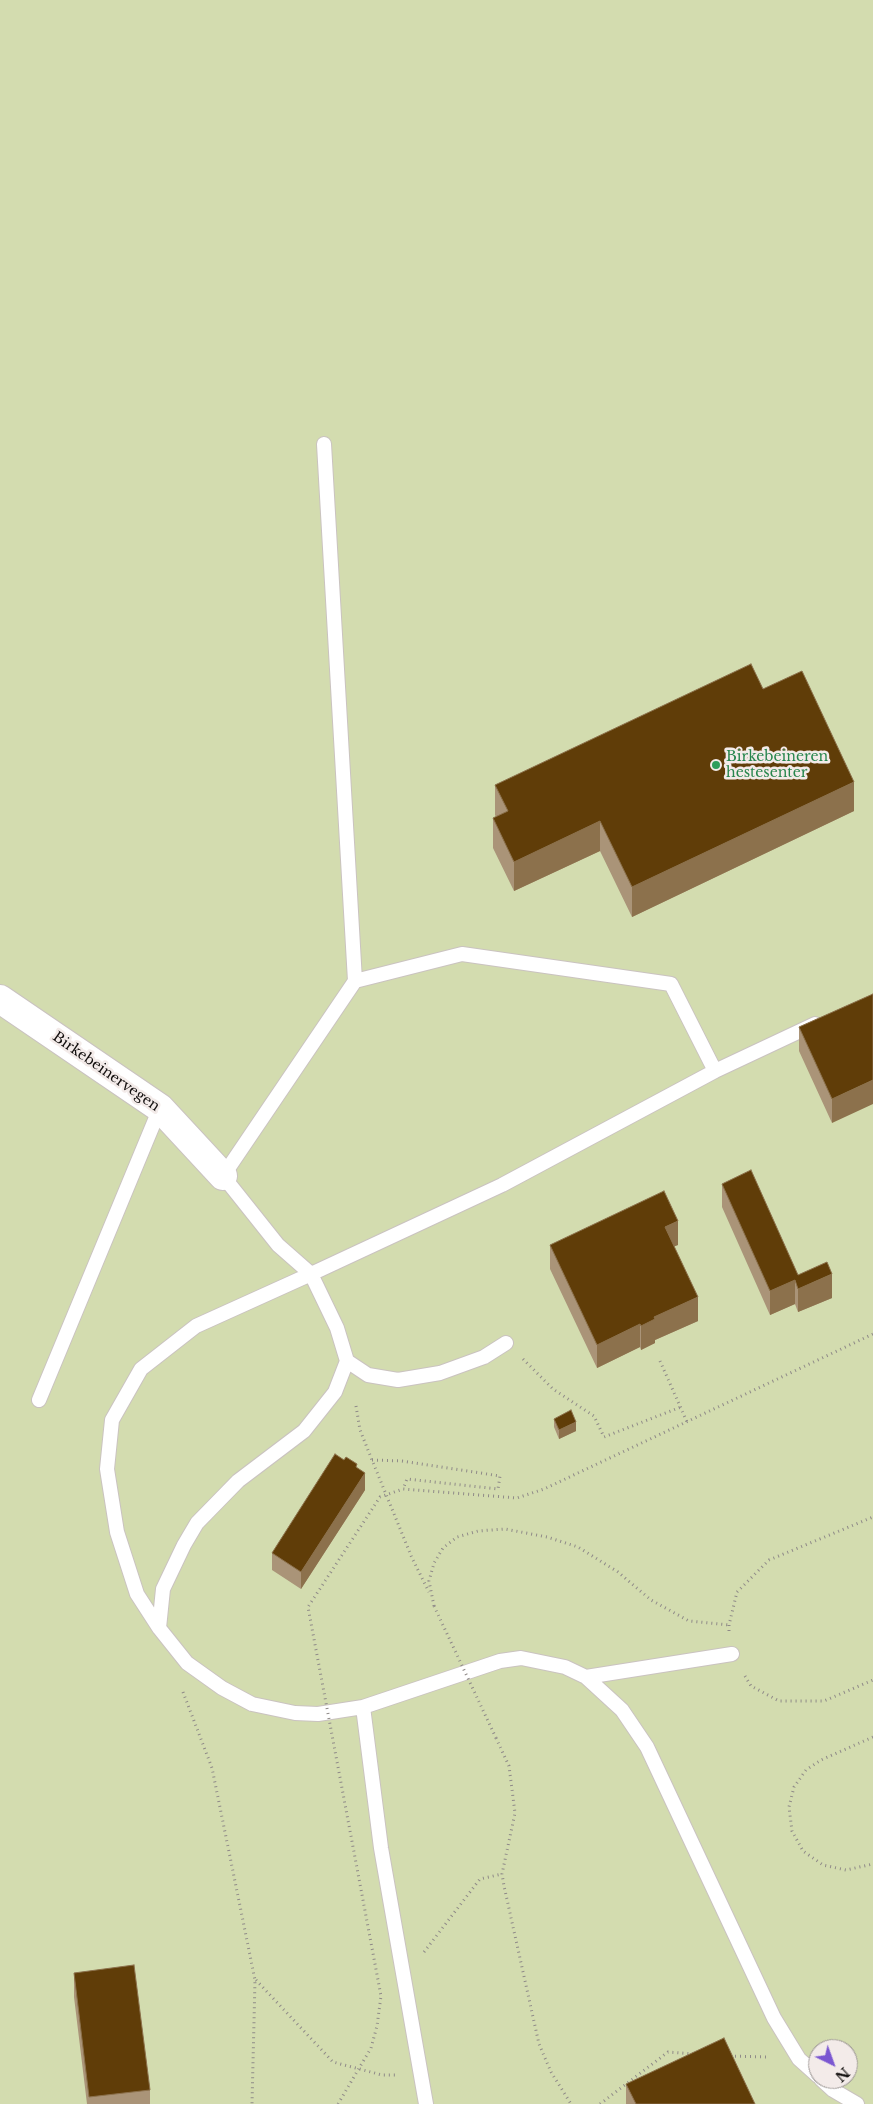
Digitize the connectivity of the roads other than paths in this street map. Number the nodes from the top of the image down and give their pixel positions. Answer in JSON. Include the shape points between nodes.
{"nodes":[{"id":1,"x":324,"y":444,"type":"dead end"},
{"id":2,"x":355,"y":981,"type":"junction"},
{"id":3,"x":0,"y":999,"type":"edge"},
{"id":4,"x":829,"y":1017,"type":"edge"},
{"id":5,"x":715,"y":1071,"type":"junction"},
{"id":6,"x":160,"y":1108,"type":"junction"},
{"id":7,"x":223,"y":1176,"type":"junction"},
{"id":8,"x":311,"y":1274,"type":"junction"},
{"id":9,"x":506,"y":1343,"type":"road end"},
{"id":10,"x":347,"y":1361,"type":"junction"},
{"id":11,"x":39,"y":1400,"type":"dead end"},
{"id":12,"x":159,"y":1628,"type":"junction"},
{"id":13,"x":732,"y":1654,"type":"road end"},
{"id":14,"x":586,"y":1677,"type":"junction"},
{"id":15,"x":363,"y":1707,"type":"junction"},
{"id":16,"x":808,"y":2067,"type":"edge"},
{"id":17,"x":833,"y":2090,"type":"joint"},
{"id":18,"x":426,"y":2104,"type":"edge"},
{"id":19,"x":840,"y":2104,"type":"edge"},
{"id":20,"x":857,"y":2104,"type":"edge"}],
"edges":[{"from":1,"to":2,"type":"lane"},
{"from":2,"to":5,"type":"lane","via":[[462,954],[671,984]]},
{"from":2,"to":7,"type":"lane"},
{"from":3,"to":6,"type":"street","name":"Birkebeinervegen"},
{"from":4,"to":5,"type":"lane"},
{"from":5,"to":8,"type":"lane","via":[[502,1185]]},
{"from":6,"to":7,"type":"street","name":"Birkebeinervegen"},
{"from":6,"to":11,"type":"lane"},
{"from":7,"to":8,"type":"lane","via":[[278,1245]]},
{"from":8,"to":10,"type":"lane","via":[[337,1328]]},
{"from":8,"to":12,"type":"lane","via":[[196,1326],[141,1369],[112,1420],[107,1469],[116,1532],[137,1594]]},
{"from":9,"to":10,"type":"lane","via":[[484,1357],[440,1372],[398,1380],[368,1375]]},
{"from":10,"to":12,"type":"lane","via":[[335,1392],[304,1431],[238,1481],[197,1523],[163,1589]]},
{"from":12,"to":15,"type":"lane","via":[[187,1663],[252,1704],[318,1714]]},
{"from":13,"to":14,"type":"lane"},
{"from":14,"to":15,"type":"lane","via":[[565,1667],[521,1658],[500,1661]]},
{"from":14,"to":16,"type":"lane","via":[[622,1710],[647,1747],[774,2018],[799,2059]]},
{"from":15,"to":18,"type":"lane","via":[[381,1848]]},
{"from":17,"to":19,"type":"lane"},
{"from":17,"to":20,"type":"lane"}]}
